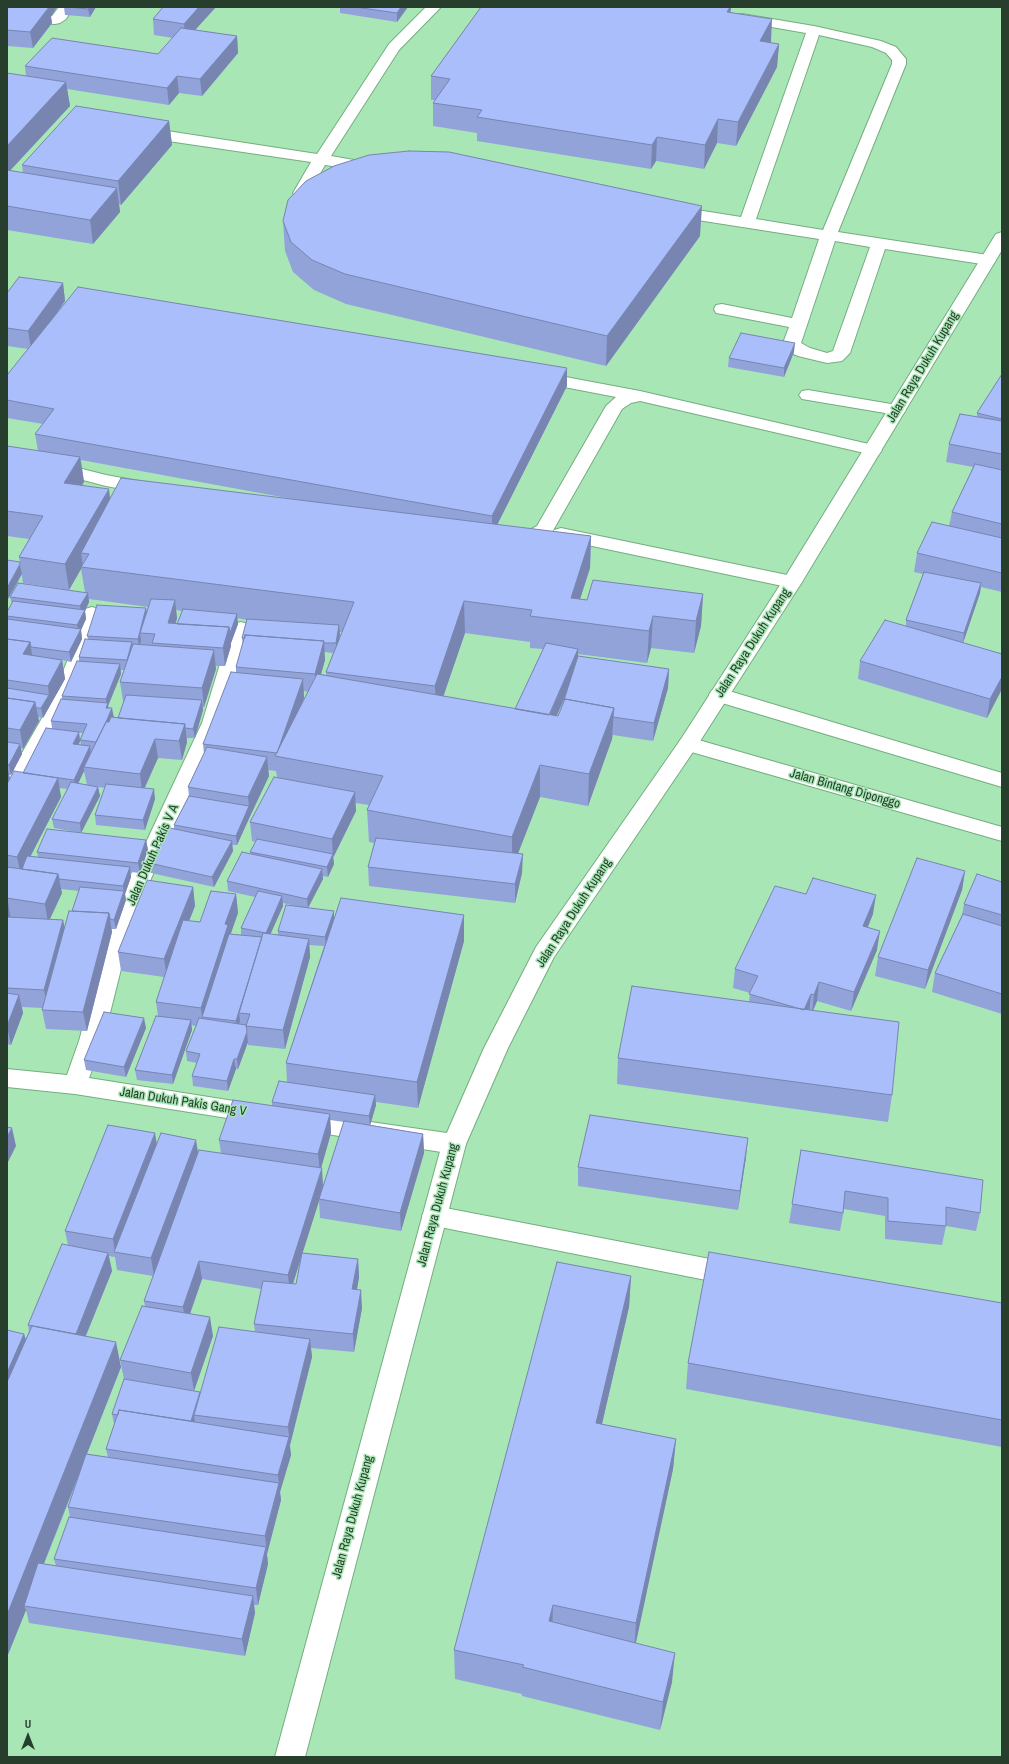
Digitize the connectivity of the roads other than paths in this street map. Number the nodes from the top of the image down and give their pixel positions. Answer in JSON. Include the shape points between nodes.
{"nodes":[{"id":1,"x":66,"y":7,"type":"edge"},
{"id":2,"x":434,"y":7,"type":"edge"},
{"id":3,"x":731,"y":16,"type":"edge"},
{"id":4,"x":7,"y":17,"type":"edge"},
{"id":5,"x":814,"y":30,"type":"junction"},
{"id":6,"x":130,"y":131,"type":"edge"},
{"id":7,"x":321,"y":159,"type":"junction"},
{"id":8,"x":384,"y":169,"type":"edge"},
{"id":9,"x":301,"y":193,"type":"edge"},
{"id":10,"x":658,"y":209,"type":"edge"},
{"id":11,"x":747,"y":222,"type":"junction"},
{"id":12,"x":829,"y":234,"type":"junction"},
{"id":13,"x":1002,"y":237,"type":"edge"},
{"id":14,"x":878,"y":242,"type":"junction"},
{"id":15,"x":988,"y":260,"type":"junction"},
{"id":16,"x":722,"y":309,"type":"dead end"},
{"id":17,"x":798,"y":324,"type":"junction"},
{"id":18,"x":524,"y":374,"type":"edge"},
{"id":19,"x":808,"y":395,"type":"dead end"},
{"id":20,"x":640,"y":396,"type":"junction"},
{"id":21,"x":897,"y":410,"type":"junction"},
{"id":22,"x":873,"y":450,"type":"junction"},
{"id":23,"x":7,"y":455,"type":"edge"},
{"id":24,"x":161,"y":491,"type":"edge"},
{"id":25,"x":544,"y":530,"type":"junction"},
{"id":26,"x":501,"y":550,"type":"edge"},
{"id":27,"x":792,"y":582,"type":"junction"},
{"id":28,"x":92,"y":613,"type":"dead end"},
{"id":29,"x":241,"y":628,"type":"dead end"},
{"id":30,"x":719,"y":695,"type":"junction"},
{"id":31,"x":688,"y":744,"type":"junction"},
{"id":32,"x":1002,"y":780,"type":"edge"},
{"id":33,"x":7,"y":797,"type":"edge"},
{"id":34,"x":1002,"y":834,"type":"edge"},
{"id":35,"x":7,"y":1078,"type":"edge"},
{"id":36,"x":75,"y":1085,"type":"junction"},
{"id":37,"x":454,"y":1144,"type":"junction"},
{"id":38,"x":435,"y":1216,"type":"junction"},
{"id":39,"x":761,"y":1280,"type":"edge"},
{"id":40,"x":290,"y":1757,"type":"edge"}],
"edges":[{"from":1,"to":4,"type":"street","via":[[56,20]]},
{"from":2,"to":7,"type":"street","via":[[394,47]]},
{"from":3,"to":5,"type":"street"},
{"from":5,"to":11,"type":"street"},
{"from":5,"to":12,"type":"street","via":[[876,44],[891,50],[899,59]]},
{"from":6,"to":7,"type":"street"},
{"from":7,"to":8,"type":"street"},
{"from":7,"to":9,"type":"street"},
{"from":10,"to":11,"type":"street"},
{"from":11,"to":12,"type":"street"},
{"from":12,"to":14,"type":"street"},
{"from":12,"to":17,"type":"street"},
{"from":13,"to":15,"type":"street","name":"Jalan Raya Dukuh Kupang"},
{"from":14,"to":15,"type":"street"},
{"from":14,"to":17,"type":"street","via":[[841,353],[827,358],[795,348],[792,343]]},
{"from":15,"to":21,"type":"street","name":"Jalan Raya Dukuh Kupang"},
{"from":16,"to":17,"type":"street"},
{"from":18,"to":20,"type":"street"},
{"from":19,"to":21,"type":"street"},
{"from":20,"to":22,"type":"street"},
{"from":20,"to":25,"type":"street","via":[[626,398],[615,406]]},
{"from":21,"to":22,"type":"street","name":"Jalan Raya Dukuh Kupang"},
{"from":22,"to":27,"type":"street","name":"Jalan Raya Dukuh Kupang"},
{"from":23,"to":24,"type":"street"},
{"from":25,"to":26,"type":"street","via":[[523,542]]},
{"from":25,"to":27,"type":"street"},
{"from":27,"to":30,"type":"street","name":"Jalan Raya Dukuh Kupang"},
{"from":28,"to":33,"type":"street","via":[[87,637],[59,706]]},
{"from":29,"to":36,"type":"street","name":"Jalan Dukuh Pakis V A","via":[[212,723],[138,883],[113,957],[91,1041]]},
{"from":30,"to":31,"type":"street","name":"Jalan Raya Dukuh Kupang"},
{"from":30,"to":32,"type":"street"},
{"from":31,"to":34,"type":"street","name":"Jalan Bintang Diponggo"},
{"from":31,"to":37,"type":"street","name":"Jalan Raya Dukuh Kupang","via":[[544,953],[496,1048]]},
{"from":35,"to":36,"type":"street","name":"Jalan Dukuh Pakis Gang V"},
{"from":36,"to":37,"type":"street","name":"Jalan Dukuh Pakis Gang V"},
{"from":37,"to":38,"type":"street","name":"Jalan Raya Dukuh Kupang"},
{"from":38,"to":39,"type":"street"},
{"from":38,"to":40,"type":"street","name":"Jalan Raya Dukuh Kupang"}]}
